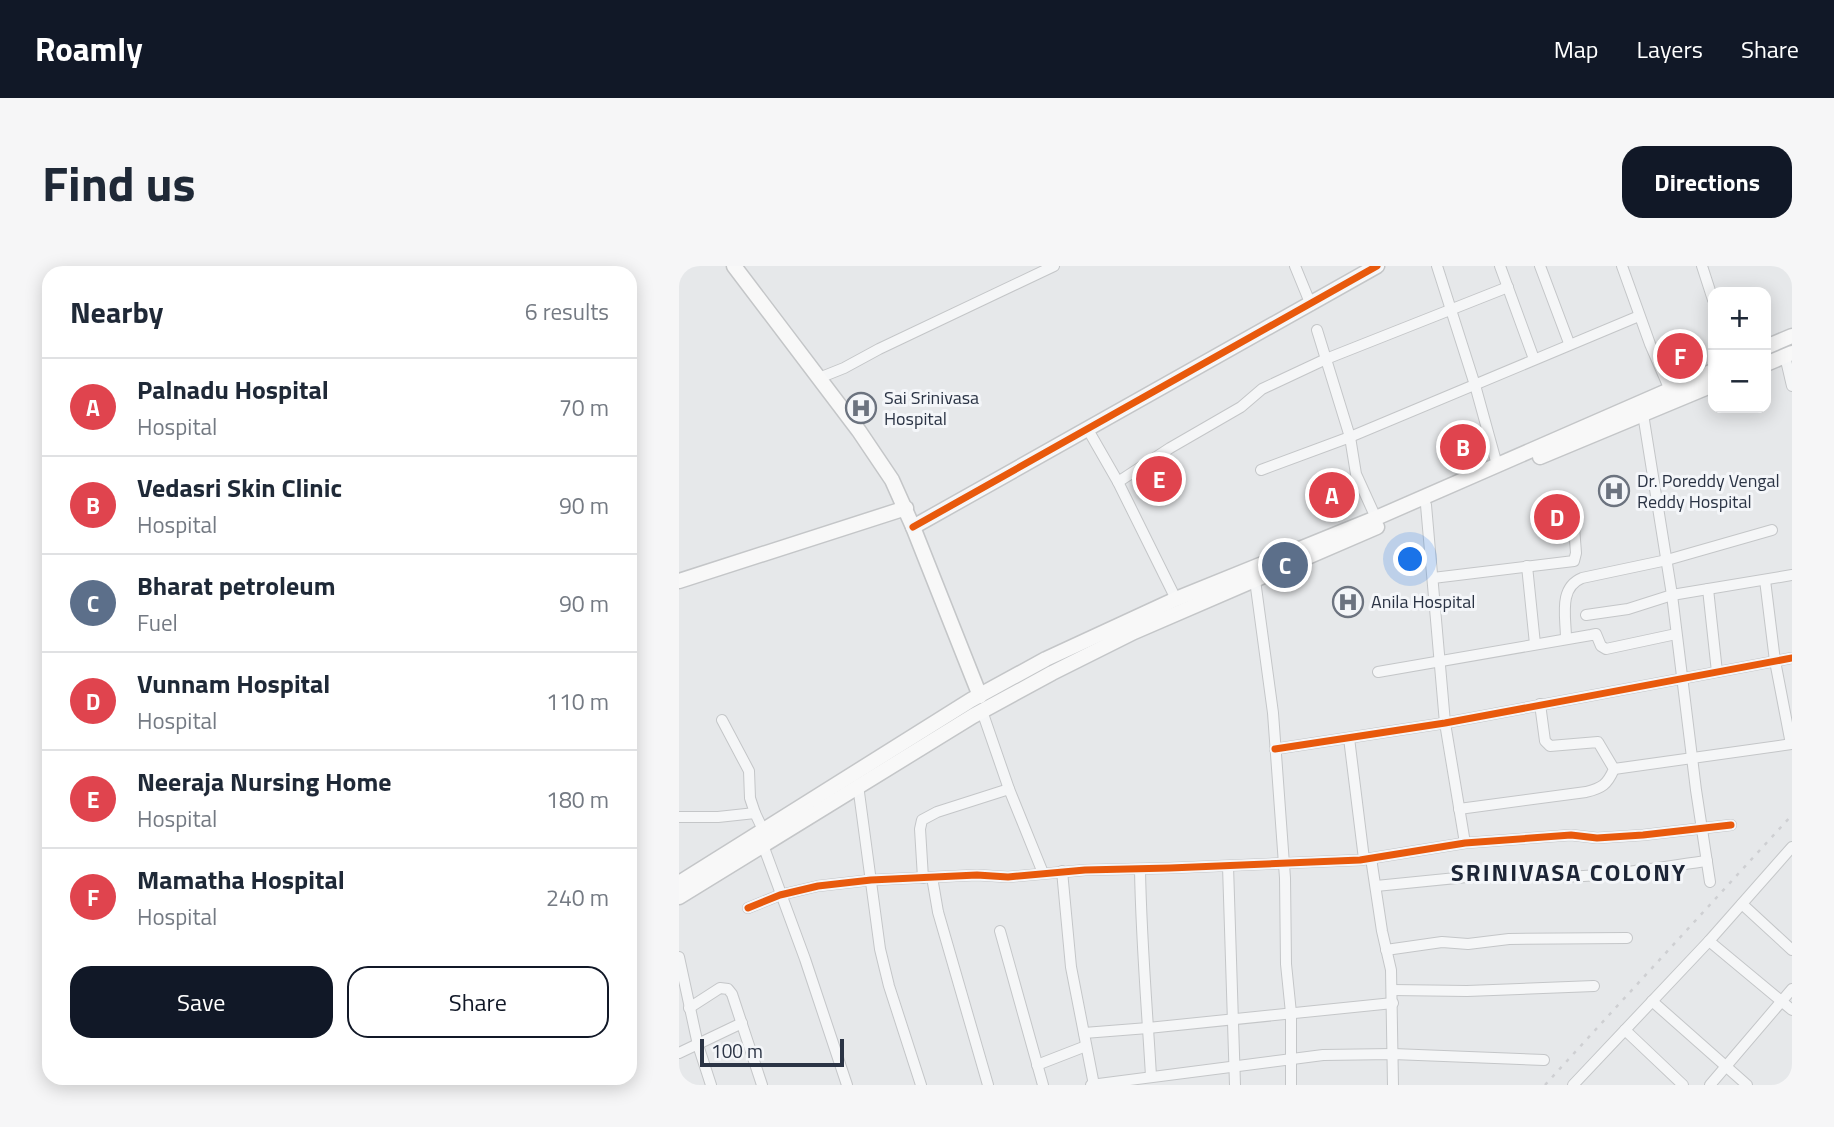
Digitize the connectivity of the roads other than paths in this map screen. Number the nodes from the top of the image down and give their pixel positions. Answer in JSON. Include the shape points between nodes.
{"nodes":[{"id":1,"x":734,"y":266,"type":"edge"},
{"id":2,"x":1054,"y":266,"type":"edge"},
{"id":3,"x":1295,"y":266,"type":"edge"},
{"id":4,"x":1377,"y":266,"type":"edge"},
{"id":5,"x":1437,"y":266,"type":"edge"},
{"id":6,"x":1500,"y":266,"type":"edge"},
{"id":7,"x":1540,"y":266,"type":"edge"},
{"id":8,"x":1622,"y":266,"type":"edge"},
{"id":9,"x":1702,"y":266,"type":"edge"},
{"id":10,"x":1508,"y":287,"type":"junction"},
{"id":11,"x":1709,"y":287,"type":"edge"},
{"id":12,"x":1311,"y":305,"type":"junction"},
{"id":13,"x":1452,"y":308,"type":"junction"},
{"id":14,"x":1639,"y":316,"type":"junction"},
{"id":15,"x":1317,"y":330,"type":"dead end"},
{"id":16,"x":1792,"y":336,"type":"edge"},
{"id":17,"x":1569,"y":343,"type":"junction"},
{"id":18,"x":1771,"y":346,"type":"edge"},
{"id":19,"x":1789,"y":355,"type":"edge"},
{"id":20,"x":1326,"y":359,"type":"junction"},
{"id":21,"x":1534,"y":359,"type":"junction"},
{"id":22,"x":1771,"y":362,"type":"edge"},
{"id":23,"x":1708,"y":373,"type":"edge"},
{"id":24,"x":819,"y":378,"type":"junction"},
{"id":25,"x":1475,"y":385,"type":"junction"},
{"id":26,"x":1792,"y":386,"type":"edge"},
{"id":27,"x":1708,"y":387,"type":"edge"},
{"id":28,"x":1669,"y":390,"type":"junction"},
{"id":29,"x":1643,"y":414,"type":"junction"},
{"id":30,"x":1087,"y":428,"type":"junction"},
{"id":31,"x":1350,"y":437,"type":"junction"},
{"id":32,"x":1497,"y":466,"type":"junction"},
{"id":33,"x":1261,"y":470,"type":"dead end"},
{"id":34,"x":1118,"y":482,"type":"junction"},
{"id":35,"x":1426,"y":505,"type":"junction"},
{"id":36,"x":906,"y":508,"type":"junction"},
{"id":37,"x":1573,"y":513,"type":"dead end"},
{"id":38,"x":1376,"y":518,"type":"junction"},
{"id":39,"x":913,"y":527,"type":"junction"},
{"id":40,"x":1772,"y":530,"type":"dead end"},
{"id":41,"x":1667,"y":560,"type":"junction"},
{"id":42,"x":1527,"y":566,"type":"junction"},
{"id":43,"x":1792,"y":575,"type":"edge"},
{"id":44,"x":1433,"y":578,"type":"junction"},
{"id":45,"x":1255,"y":580,"type":"junction"},
{"id":46,"x":1765,"y":580,"type":"junction"},
{"id":47,"x":679,"y":581,"type":"edge"},
{"id":48,"x":1707,"y":589,"type":"junction"},
{"id":49,"x":1672,"y":595,"type":"junction"},
{"id":50,"x":1176,"y":599,"type":"junction"},
{"id":51,"x":1586,"y":615,"type":"dead end"},
{"id":52,"x":1676,"y":634,"type":"junction"},
{"id":53,"x":1566,"y":639,"type":"junction"},
{"id":54,"x":1535,"y":644,"type":"junction"},
{"id":55,"x":1792,"y":659,"type":"edge"},
{"id":56,"x":1439,"y":661,"type":"junction"},
{"id":57,"x":1775,"y":661,"type":"junction"},
{"id":58,"x":1378,"y":672,"type":"dead end"},
{"id":59,"x":1717,"y":672,"type":"junction"},
{"id":60,"x":1681,"y":678,"type":"junction"},
{"id":61,"x":980,"y":696,"type":"junction"},
{"id":62,"x":1540,"y":704,"type":"junction"},
{"id":63,"x":977,"y":714,"type":"junction"},
{"id":64,"x":722,"y":720,"type":"dead end"},
{"id":65,"x":1445,"y":723,"type":"junction"},
{"id":66,"x":1349,"y":738,"type":"junction"},
{"id":67,"x":1792,"y":744,"type":"edge"},
{"id":68,"x":1275,"y":749,"type":"junction"},
{"id":69,"x":1692,"y":759,"type":"junction"},
{"id":70,"x":1614,"y":769,"type":"junction"},
{"id":71,"x":858,"y":785,"type":"junction"},
{"id":72,"x":1009,"y":789,"type":"junction"},
{"id":73,"x":1459,"y":809,"type":"junction"},
{"id":74,"x":755,"y":813,"type":"junction"},
{"id":75,"x":679,"y":817,"type":"edge"},
{"id":76,"x":1731,"y":825,"type":"dead end"},
{"id":77,"x":1702,"y":829,"type":"junction"},
{"id":78,"x":763,"y":838,"type":"junction"},
{"id":79,"x":1465,"y":843,"type":"junction"},
{"id":80,"x":1792,"y":847,"type":"edge"},
{"id":81,"x":1367,"y":858,"type":"junction"},
{"id":82,"x":1707,"y":861,"type":"junction"},
{"id":83,"x":1284,"y":863,"type":"junction"},
{"id":84,"x":1228,"y":866,"type":"junction"},
{"id":85,"x":1140,"y":869,"type":"junction"},
{"id":86,"x":1062,"y":872,"type":"junction"},
{"id":87,"x":1044,"y":873,"type":"junction"},
{"id":88,"x":927,"y":877,"type":"junction"},
{"id":89,"x":871,"y":880,"type":"junction"},
{"id":90,"x":1710,"y":882,"type":"dead end"},
{"id":91,"x":679,"y":883,"type":"edge"},
{"id":92,"x":1376,"y":886,"type":"junction"},
{"id":93,"x":781,"y":895,"type":"junction"},
{"id":94,"x":679,"y":897,"type":"edge"},
{"id":95,"x":1742,"y":904,"type":"junction"},
{"id":96,"x":748,"y":908,"type":"dead end"},
{"id":97,"x":1000,"y":931,"type":"dead end"},
{"id":98,"x":1627,"y":938,"type":"dead end"},
{"id":99,"x":1709,"y":941,"type":"junction"},
{"id":100,"x":1386,"y":950,"type":"junction"},
{"id":101,"x":1792,"y":950,"type":"edge"},
{"id":102,"x":679,"y":957,"type":"edge"},
{"id":103,"x":1594,"y":986,"type":"dead end"},
{"id":104,"x":1792,"y":989,"type":"edge"},
{"id":105,"x":1392,"y":990,"type":"junction"},
{"id":106,"x":1652,"y":1001,"type":"junction"},
{"id":107,"x":1781,"y":1001,"type":"junction"},
{"id":108,"x":1392,"y":1003,"type":"junction"},
{"id":109,"x":689,"y":1008,"type":"junction"},
{"id":110,"x":1792,"y":1010,"type":"edge"},
{"id":111,"x":1291,"y":1013,"type":"junction"},
{"id":112,"x":1234,"y":1019,"type":"junction"},
{"id":113,"x":742,"y":1023,"type":"junction"},
{"id":114,"x":1148,"y":1028,"type":"junction"},
{"id":115,"x":1625,"y":1030,"type":"junction"},
{"id":116,"x":1084,"y":1033,"type":"junction"},
{"id":117,"x":698,"y":1045,"type":"junction"},
{"id":118,"x":1086,"y":1046,"type":"junction"},
{"id":119,"x":679,"y":1053,"type":"edge"},
{"id":120,"x":1393,"y":1054,"type":"junction"},
{"id":121,"x":1290,"y":1060,"type":"junction"},
{"id":122,"x":1544,"y":1060,"type":"dead end"},
{"id":123,"x":1038,"y":1065,"type":"junction"},
{"id":124,"x":1726,"y":1066,"type":"junction"},
{"id":125,"x":1234,"y":1067,"type":"junction"},
{"id":126,"x":1151,"y":1076,"type":"junction"},
{"id":127,"x":1576,"y":1084,"type":"edge"},
{"id":128,"x":711,"y":1085,"type":"edge"},
{"id":129,"x":762,"y":1085,"type":"edge"},
{"id":130,"x":847,"y":1085,"type":"edge"},
{"id":131,"x":921,"y":1085,"type":"edge"},
{"id":132,"x":988,"y":1085,"type":"edge"},
{"id":133,"x":1043,"y":1085,"type":"edge"},
{"id":134,"x":1093,"y":1085,"type":"edge"},
{"id":135,"x":1235,"y":1085,"type":"edge"},
{"id":136,"x":1291,"y":1085,"type":"edge"},
{"id":137,"x":1393,"y":1085,"type":"edge"},
{"id":138,"x":1683,"y":1085,"type":"edge"},
{"id":139,"x":1710,"y":1085,"type":"edge"},
{"id":140,"x":1747,"y":1085,"type":"edge"}],
"edges":[{"from":1,"to":24,"type":"main road"},
{"from":2,"to":24,"type":"street"},
{"from":3,"to":12,"type":"street"},
{"from":4,"to":12,"type":"main road"},
{"from":5,"to":13,"type":"street"},
{"from":6,"to":10,"type":"street"},
{"from":7,"to":17,"type":"street"},
{"from":8,"to":14,"type":"street"},
{"from":9,"to":11,"type":"street"},
{"from":10,"to":13,"type":"street"},
{"from":10,"to":21,"type":"street"},
{"from":12,"to":30,"type":"main road"},
{"from":13,"to":20,"type":"street"},
{"from":13,"to":25,"type":"street"},
{"from":14,"to":17,"type":"street"},
{"from":14,"to":28,"type":"street"},
{"from":15,"to":20,"type":"street"},
{"from":16,"to":18,"type":"main road"},
{"from":17,"to":21,"type":"street"},
{"from":19,"to":22,"type":"main road"},
{"from":19,"to":26,"type":"street"},
{"from":20,"to":31,"type":"street"},
{"from":20,"to":34,"type":"street","via":[[1262,389],[1241,407]]},
{"from":21,"to":25,"type":"street"},
{"from":23,"to":28,"type":"main road"},
{"from":24,"to":36,"type":"main road","via":[[892,480]]},
{"from":25,"to":31,"type":"street"},
{"from":25,"to":32,"type":"street"},
{"from":27,"to":29,"type":"main road"},
{"from":28,"to":32,"type":"main road"},
{"from":29,"to":35,"type":"main road"},
{"from":29,"to":41,"type":"street"},
{"from":30,"to":34,"type":"street"},
{"from":30,"to":39,"type":"main road"},
{"from":31,"to":33,"type":"street"},
{"from":31,"to":38,"type":"street","via":[[1356,474]]},
{"from":32,"to":38,"type":"main road"},
{"from":34,"to":50,"type":"street"},
{"from":35,"to":44,"type":"street"},
{"from":35,"to":45,"type":"main road"},
{"from":36,"to":39,"type":"main road"},
{"from":36,"to":47,"type":"main road"},
{"from":37,"to":42,"type":"street","via":[[1576,559]]},
{"from":38,"to":50,"type":"main road"},
{"from":39,"to":61,"type":"main road"},
{"from":40,"to":41,"type":"street"},
{"from":41,"to":49,"type":"street"},
{"from":41,"to":53,"type":"street","via":[[1573,582],[1565,594]]},
{"from":42,"to":44,"type":"street"},
{"from":42,"to":54,"type":"street"},
{"from":43,"to":46,"type":"street"},
{"from":44,"to":56,"type":"street"},
{"from":45,"to":63,"type":"main road","via":[[1134,632]]},
{"from":45,"to":68,"type":"street"},
{"from":46,"to":48,"type":"street"},
{"from":46,"to":57,"type":"street"},
{"from":48,"to":49,"type":"street"},
{"from":48,"to":59,"type":"street"},
{"from":49,"to":51,"type":"street","via":[[1628,610]]},
{"from":49,"to":52,"type":"street"},
{"from":50,"to":61,"type":"main road","via":[[1046,659]]},
{"from":52,"to":53,"type":"street","via":[[1606,649],[1596,634]]},
{"from":52,"to":60,"type":"street"},
{"from":53,"to":54,"type":"street"},
{"from":54,"to":56,"type":"street"},
{"from":55,"to":57,"type":"street"},
{"from":56,"to":58,"type":"street"},
{"from":56,"to":65,"type":"street"},
{"from":57,"to":59,"type":"street"},
{"from":57,"to":67,"type":"street"},
{"from":59,"to":60,"type":"street"},
{"from":60,"to":62,"type":"street"},
{"from":60,"to":69,"type":"street"},
{"from":61,"to":78,"type":"main road"},
{"from":62,"to":65,"type":"street"},
{"from":62,"to":70,"type":"street","via":[[1545,741],[1550,746],[1598,742]]},
{"from":63,"to":71,"type":"main road"},
{"from":63,"to":72,"type":"street"},
{"from":64,"to":74,"type":"street","via":[[749,771]]},
{"from":65,"to":66,"type":"street"},
{"from":65,"to":73,"type":"street"},
{"from":66,"to":68,"type":"street"},
{"from":66,"to":81,"type":"street"},
{"from":67,"to":69,"type":"street"},
{"from":68,"to":83,"type":"street"},
{"from":69,"to":70,"type":"street"},
{"from":69,"to":77,"type":"street"},
{"from":70,"to":73,"type":"street","via":[[1602,789]]},
{"from":71,"to":78,"type":"main road"},
{"from":71,"to":89,"type":"street"},
{"from":72,"to":87,"type":"street"},
{"from":72,"to":88,"type":"street","via":[[922,820]]},
{"from":73,"to":79,"type":"street"},
{"from":74,"to":75,"type":"street"},
{"from":74,"to":78,"type":"street"},
{"from":76,"to":77,"type":"street"},
{"from":77,"to":79,"type":"street"},
{"from":77,"to":82,"type":"street"},
{"from":78,"to":91,"type":"main road"},
{"from":78,"to":93,"type":"street"},
{"from":78,"to":94,"type":"main road"},
{"from":79,"to":81,"type":"street"},
{"from":80,"to":95,"type":"street"},
{"from":81,"to":83,"type":"street"},
{"from":81,"to":92,"type":"street"},
{"from":82,"to":90,"type":"street"},
{"from":82,"to":92,"type":"street","via":[[1598,875],[1540,877],[1527,871]]},
{"from":83,"to":84,"type":"street"},
{"from":83,"to":111,"type":"street"},
{"from":84,"to":85,"type":"street"},
{"from":84,"to":112,"type":"street"},
{"from":85,"to":86,"type":"street"},
{"from":85,"to":114,"type":"street"},
{"from":86,"to":87,"type":"street"},
{"from":86,"to":116,"type":"street","via":[[1071,967]]},
{"from":87,"to":88,"type":"street"},
{"from":88,"to":89,"type":"street"},
{"from":88,"to":132,"type":"street"},
{"from":89,"to":93,"type":"street"},
{"from":89,"to":131,"type":"street","via":[[889,986]]},
{"from":92,"to":100,"type":"street"},
{"from":93,"to":96,"type":"street"},
{"from":93,"to":130,"type":"street"},
{"from":95,"to":99,"type":"street"},
{"from":95,"to":101,"type":"street"},
{"from":97,"to":123,"type":"street"},
{"from":98,"to":100,"type":"street","via":[[1442,942]]},
{"from":99,"to":106,"type":"street"},
{"from":99,"to":107,"type":"street"},
{"from":100,"to":105,"type":"street"},
{"from":102,"to":109,"type":"street"},
{"from":103,"to":105,"type":"street"},
{"from":104,"to":107,"type":"street"},
{"from":105,"to":108,"type":"street"},
{"from":106,"to":115,"type":"street"},
{"from":106,"to":124,"type":"street"},
{"from":107,"to":110,"type":"street"},
{"from":107,"to":124,"type":"street"},
{"from":108,"to":111,"type":"street"},
{"from":108,"to":120,"type":"street"},
{"from":109,"to":113,"type":"street","via":[[720,988],[728,989]]},
{"from":109,"to":117,"type":"street"},
{"from":111,"to":112,"type":"street"},
{"from":111,"to":121,"type":"street"},
{"from":112,"to":114,"type":"street"},
{"from":112,"to":125,"type":"street"},
{"from":113,"to":117,"type":"street"},
{"from":113,"to":129,"type":"street"},
{"from":114,"to":116,"type":"street"},
{"from":114,"to":126,"type":"street"},
{"from":115,"to":127,"type":"street"},
{"from":115,"to":138,"type":"street"},
{"from":116,"to":118,"type":"street"},
{"from":117,"to":119,"type":"street"},
{"from":117,"to":128,"type":"street"},
{"from":118,"to":123,"type":"street"},
{"from":118,"to":134,"type":"street"},
{"from":120,"to":121,"type":"street"},
{"from":120,"to":122,"type":"street"},
{"from":120,"to":137,"type":"street"},
{"from":121,"to":125,"type":"street"},
{"from":121,"to":136,"type":"street"},
{"from":123,"to":133,"type":"street"},
{"from":124,"to":139,"type":"street"},
{"from":124,"to":140,"type":"street"},
{"from":125,"to":126,"type":"street"},
{"from":125,"to":135,"type":"street"},
{"from":126,"to":134,"type":"street"}]}
